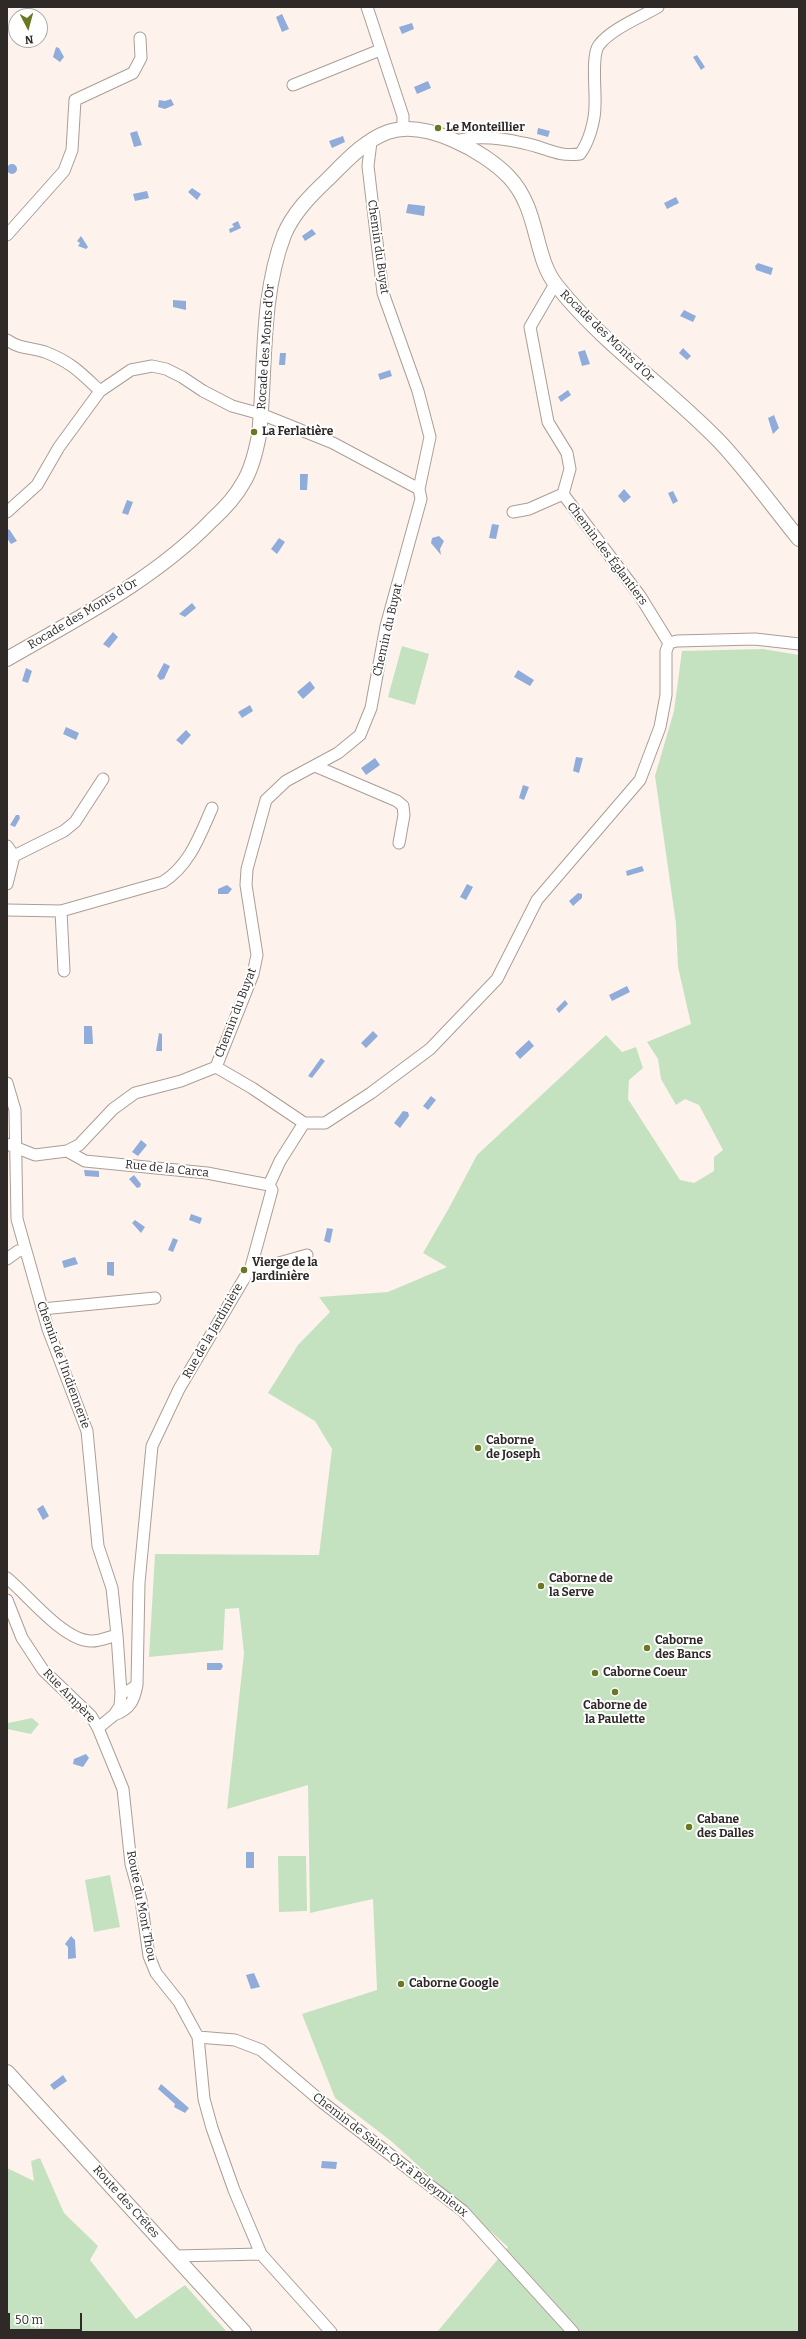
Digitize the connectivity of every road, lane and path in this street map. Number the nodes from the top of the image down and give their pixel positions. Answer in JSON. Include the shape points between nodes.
{"nodes":[{"id":1,"x":367,"y":7,"type":"edge"},
{"id":2,"x":658,"y":7,"type":"edge"},
{"id":3,"x":140,"y":38,"type":"dead end"},
{"id":4,"x":380,"y":50,"type":"junction"},
{"id":5,"x":293,"y":85,"type":"dead end"},
{"id":6,"x":403,"y":128,"type":"junction"},
{"id":7,"x":456,"y":141,"type":"junction"},
{"id":8,"x":371,"y":142,"type":"junction"},
{"id":9,"x":7,"y":235,"type":"edge"},
{"id":10,"x":555,"y":284,"type":"junction"},
{"id":11,"x":7,"y":340,"type":"edge"},
{"id":12,"x":100,"y":391,"type":"junction"},
{"id":13,"x":261,"y":414,"type":"junction"},
{"id":14,"x":420,"y":489,"type":"junction"},
{"id":15,"x":562,"y":494,"type":"junction"},
{"id":16,"x":7,"y":512,"type":"edge"},
{"id":17,"x":514,"y":512,"type":"dead end"},
{"id":18,"x":799,"y":539,"type":"edge"},
{"id":19,"x":669,"y":643,"type":"junction"},
{"id":20,"x":799,"y":644,"type":"edge"},
{"id":21,"x":7,"y":659,"type":"edge"},
{"id":22,"x":315,"y":766,"type":"junction"},
{"id":23,"x":103,"y":779,"type":"dead end"},
{"id":24,"x":212,"y":808,"type":"dead end"},
{"id":25,"x":398,"y":843,"type":"dead end"},
{"id":26,"x":7,"y":846,"type":"edge"},
{"id":27,"x":14,"y":856,"type":"junction"},
{"id":28,"x":7,"y":884,"type":"edge"},
{"id":29,"x":7,"y":910,"type":"edge"},
{"id":30,"x":61,"y":911,"type":"junction"},
{"id":31,"x":64,"y":971,"type":"dead end"},
{"id":32,"x":216,"y":1067,"type":"junction"},
{"id":33,"x":7,"y":1083,"type":"edge"},
{"id":34,"x":304,"y":1124,"type":"junction"},
{"id":35,"x":12,"y":1146,"type":"edge"},
{"id":36,"x":67,"y":1151,"type":"junction"},
{"id":37,"x":270,"y":1185,"type":"junction"},
{"id":38,"x":25,"y":1250,"type":"junction"},
{"id":39,"x":306,"y":1255,"type":"dead end"},
{"id":40,"x":7,"y":1259,"type":"edge"},
{"id":41,"x":251,"y":1267,"type":"junction"},
{"id":42,"x":155,"y":1298,"type":"dead end"},
{"id":43,"x":42,"y":1309,"type":"junction"},
{"id":44,"x":7,"y":1578,"type":"edge"},
{"id":45,"x":7,"y":1600,"type":"edge"},
{"id":46,"x":117,"y":1635,"type":"junction"},
{"id":47,"x":137,"y":1684,"type":"junction"},
{"id":48,"x":121,"y":1693,"type":"junction"},
{"id":49,"x":114,"y":1715,"type":"junction"},
{"id":50,"x":98,"y":1728,"type":"junction"},
{"id":51,"x":198,"y":2037,"type":"junction"},
{"id":52,"x":7,"y":2072,"type":"edge"},
{"id":53,"x":261,"y":2254,"type":"junction"},
{"id":54,"x":175,"y":2256,"type":"junction"},
{"id":55,"x":244,"y":2332,"type":"edge"},
{"id":56,"x":331,"y":2332,"type":"edge"},
{"id":57,"x":573,"y":2332,"type":"edge"}],
"edges":[{"from":1,"to":4,"type":"street"},
{"from":2,"to":7,"type":"street","via":[[610,35],[598,46],[595,57],[595,107],[587,145],[580,154],[564,156],[523,143],[473,137]]},
{"from":3,"to":9,"type":"street","via":[[141,58],[133,73],[75,100],[72,150],[64,171]]},
{"from":4,"to":5,"type":"street"},
{"from":4,"to":6,"type":"street","via":[[403,116]]},
{"from":6,"to":7,"type":"street","name":"Rocade des Monts d'Or","via":[[428,132]]},
{"from":6,"to":8,"type":"street","name":"Rocade des Monts d'Or","via":[[386,133]]},
{"from":7,"to":10,"type":"street","name":"Rocade des Monts d'Or","via":[[497,167],[518,189],[526,202],[545,263]]},
{"from":8,"to":13,"type":"street","name":"Rocade des Monts d'Or","via":[[341,165],[305,201],[285,233],[271,280]]},
{"from":8,"to":14,"type":"street","name":"Chemin du Buyat","via":[[368,166],[383,293],[418,390],[430,438]]},
{"from":10,"to":15,"type":"street","name":"Chemin des Églantiers","via":[[530,327],[548,422],[567,453],[570,469]]},
{"from":10,"to":18,"type":"street","name":"Rocade des Monts d'Or","via":[[597,330],[720,443]]},
{"from":11,"to":12,"type":"street","via":[[19,348],[43,351],[68,362]]},
{"from":12,"to":13,"type":"street","via":[[131,370],[152,366],[166,369],[182,377],[232,406]]},
{"from":12,"to":16,"type":"street","via":[[59,447],[37,485]]},
{"from":13,"to":14,"type":"street","via":[[333,443]]},
{"from":13,"to":21,"type":"street","name":"Rocade des Monts d'Or","via":[[255,455],[244,483],[231,501],[201,532],[154,571]]},
{"from":14,"to":22,"type":"street","name":"Chemin du Buyat","via":[[421,499],[386,626],[371,708],[360,735],[338,753]]},
{"from":15,"to":17,"type":"street","via":[[529,509]]},
{"from":15,"to":19,"type":"street","name":"Chemin des Églantiers","via":[[640,596]]},
{"from":19,"to":20,"type":"street","via":[[755,640]]},
{"from":19,"to":34,"type":"street","via":[[666,651],[666,695],[660,726],[640,780],[537,900],[496,979],[430,1049],[371,1093],[324,1123]]},
{"from":22,"to":25,"type":"street","via":[[403,806],[404,815]]},
{"from":22,"to":32,"type":"street","name":"Chemin du Buyat","via":[[286,781],[266,800],[247,869],[246,885],[256,955],[253,974]]},
{"from":23,"to":27,"type":"street","via":[[75,822],[64,831]]},
{"from":24,"to":30,"type":"street","via":[[195,847],[174,875],[163,882]]},
{"from":26,"to":27,"type":"street"},
{"from":27,"to":28,"type":"street"},
{"from":29,"to":30,"type":"street"},
{"from":30,"to":31,"type":"street"},
{"from":32,"to":34,"type":"street"},
{"from":32,"to":36,"type":"street","via":[[181,1081],[135,1093],[113,1110],[79,1146]]},
{"from":33,"to":35,"type":"street","name":"Chemin de l'Indiennerie","via":[[15,1110]]},
{"from":34,"to":37,"type":"street","name":"Rue de la Jardinière","via":[[280,1161]]},
{"from":35,"to":36,"type":"street","via":[[35,1154]]},
{"from":35,"to":38,"type":"street","name":"Chemin de l'Indiennerie","via":[[17,1219]]},
{"from":36,"to":37,"type":"street","name":"Rue de la Carca","via":[[85,1161],[207,1173]]},
{"from":37,"to":41,"type":"street","name":"Rue de la Jardinière","via":[[272,1190]]},
{"from":38,"to":40,"type":"street","via":[[18,1251]]},
{"from":38,"to":43,"type":"street","name":"Chemin de l'Indiennerie"},
{"from":39,"to":41,"type":"street","via":[[261,1268]]},
{"from":41,"to":47,"type":"street","name":"Rue de la Jardinière","via":[[179,1388],[152,1446],[140,1583]]},
{"from":42,"to":43,"type":"street"},
{"from":43,"to":46,"type":"street","name":"Chemin de l'Indiennerie","via":[[60,1364],[87,1431],[98,1546],[112,1588]]},
{"from":44,"to":46,"type":"street","via":[[61,1627],[78,1638],[91,1641]]},
{"from":45,"to":50,"type":"street","name":"Rue Ampère","via":[[22,1638],[43,1670],[91,1716]]},
{"from":46,"to":48,"type":"street"},
{"from":47,"to":48,"type":"street"},
{"from":47,"to":49,"type":"street","name":"Rue de la Jardinière","via":[[131,1706],[125,1712]]},
{"from":48,"to":49,"type":"street","via":[[120,1706]]},
{"from":49,"to":50,"type":"street"},
{"from":50,"to":51,"type":"street","name":"Route du Mont Thou","via":[[123,1789],[132,1864],[141,1900],[149,1956],[156,1973],[179,2002]]},
{"from":51,"to":53,"type":"street","name":"Route du Mont Thou","via":[[204,2099],[212,2128]]},
{"from":51,"to":57,"type":"street","name":"Chemin de Saint-Cyr à Poleymieux","via":[[235,2040],[261,2050],[322,2102],[463,2211]]},
{"from":52,"to":54,"type":"street","name":"Route des Crêtes"},
{"from":53,"to":54,"type":"street"},
{"from":53,"to":56,"type":"street","name":"Route du Mont Thou"},
{"from":54,"to":55,"type":"street","name":"Route des Crêtes"}]}
